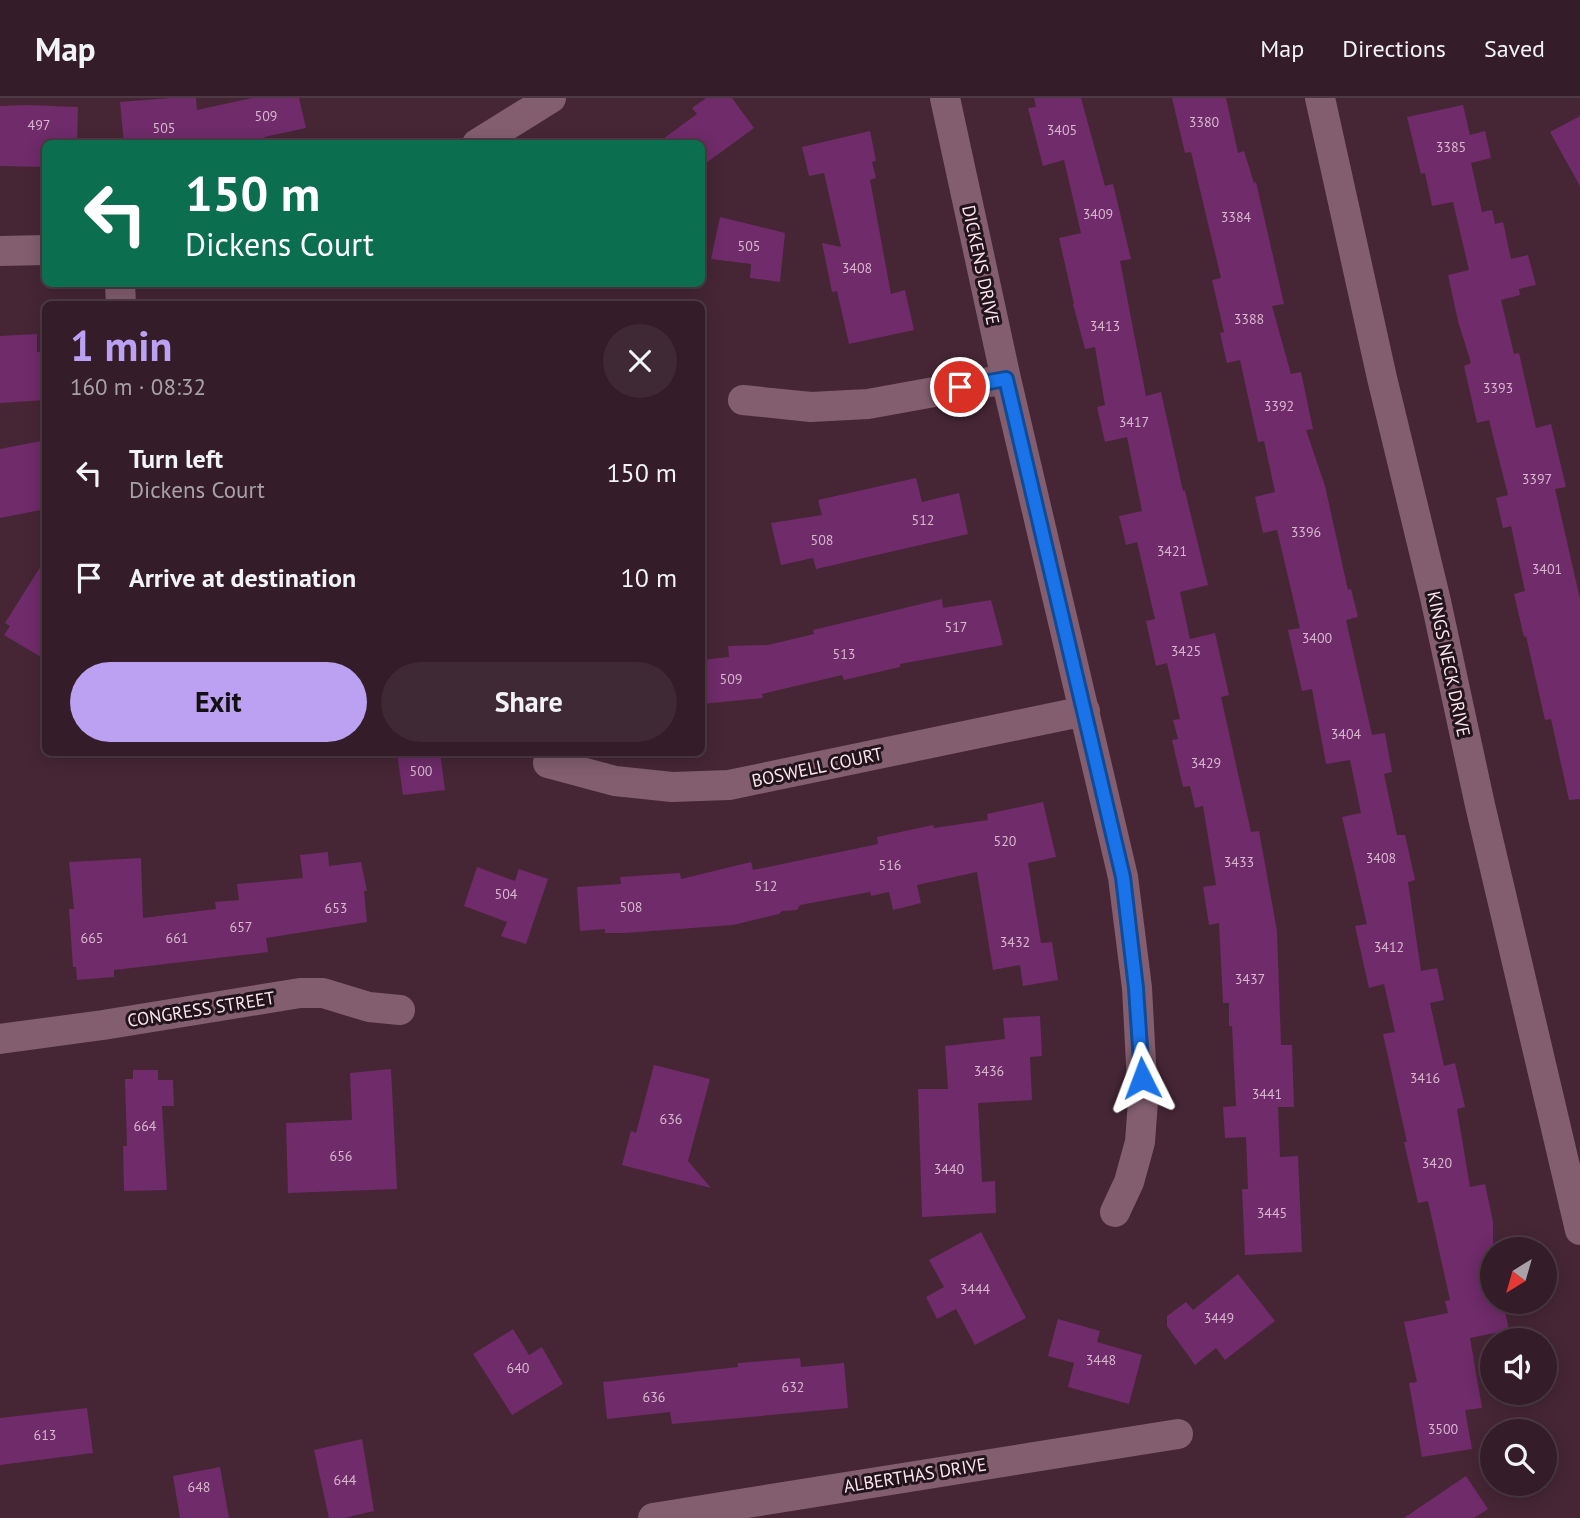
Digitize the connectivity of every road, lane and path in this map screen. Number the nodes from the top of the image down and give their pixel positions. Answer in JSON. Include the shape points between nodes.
{"nodes":[{"id":1,"x":551,"y":98,"type":"edge"},
{"id":2,"x":945,"y":98,"type":"edge"},
{"id":3,"x":1320,"y":98,"type":"edge"},
{"id":4,"x":483,"y":140,"type":"edge"},
{"id":5,"x":42,"y":250,"type":"edge"},
{"id":6,"x":0,"y":251,"type":"edge"},
{"id":7,"x":1006,"y":379,"type":"junction"},
{"id":8,"x":743,"y":400,"type":"dead end"},
{"id":9,"x":1085,"y":711,"type":"junction"},
{"id":10,"x":548,"y":763,"type":"dead end"},
{"id":11,"x":400,"y":1010,"type":"dead end"},
{"id":12,"x":0,"y":1039,"type":"edge"},
{"id":13,"x":1115,"y":1212,"type":"dead end"},
{"id":14,"x":1580,"y":1230,"type":"edge"},
{"id":15,"x":1178,"y":1434,"type":"dead end"},
{"id":16,"x":653,"y":1518,"type":"edge"}],
"edges":[{"from":1,"to":4,"type":"street"},
{"from":2,"to":7,"type":"street","name":"DICKENS DRIVE"},
{"from":3,"to":14,"type":"street","name":"KINGS NECK DRIVE"},
{"from":5,"to":6,"type":"street"},
{"from":7,"to":8,"type":"street","via":[[867,404],[811,407]]},
{"from":7,"to":9,"type":"street","name":"DICKENS DRIVE"},
{"from":9,"to":10,"type":"street","name":"BOSWELL COURT","via":[[729,786],[615,781]]},
{"from":9,"to":13,"type":"street","name":"DICKENS DRIVE","via":[[1123,877],[1138,1013],[1143,1101],[1140,1142]]},
{"from":11,"to":12,"type":"street","name":"CONGRESS STREET","via":[[369,1007],[323,993],[300,993]]},
{"from":15,"to":16,"type":"street","name":"ALBERTHAS DRIVE"}]}
